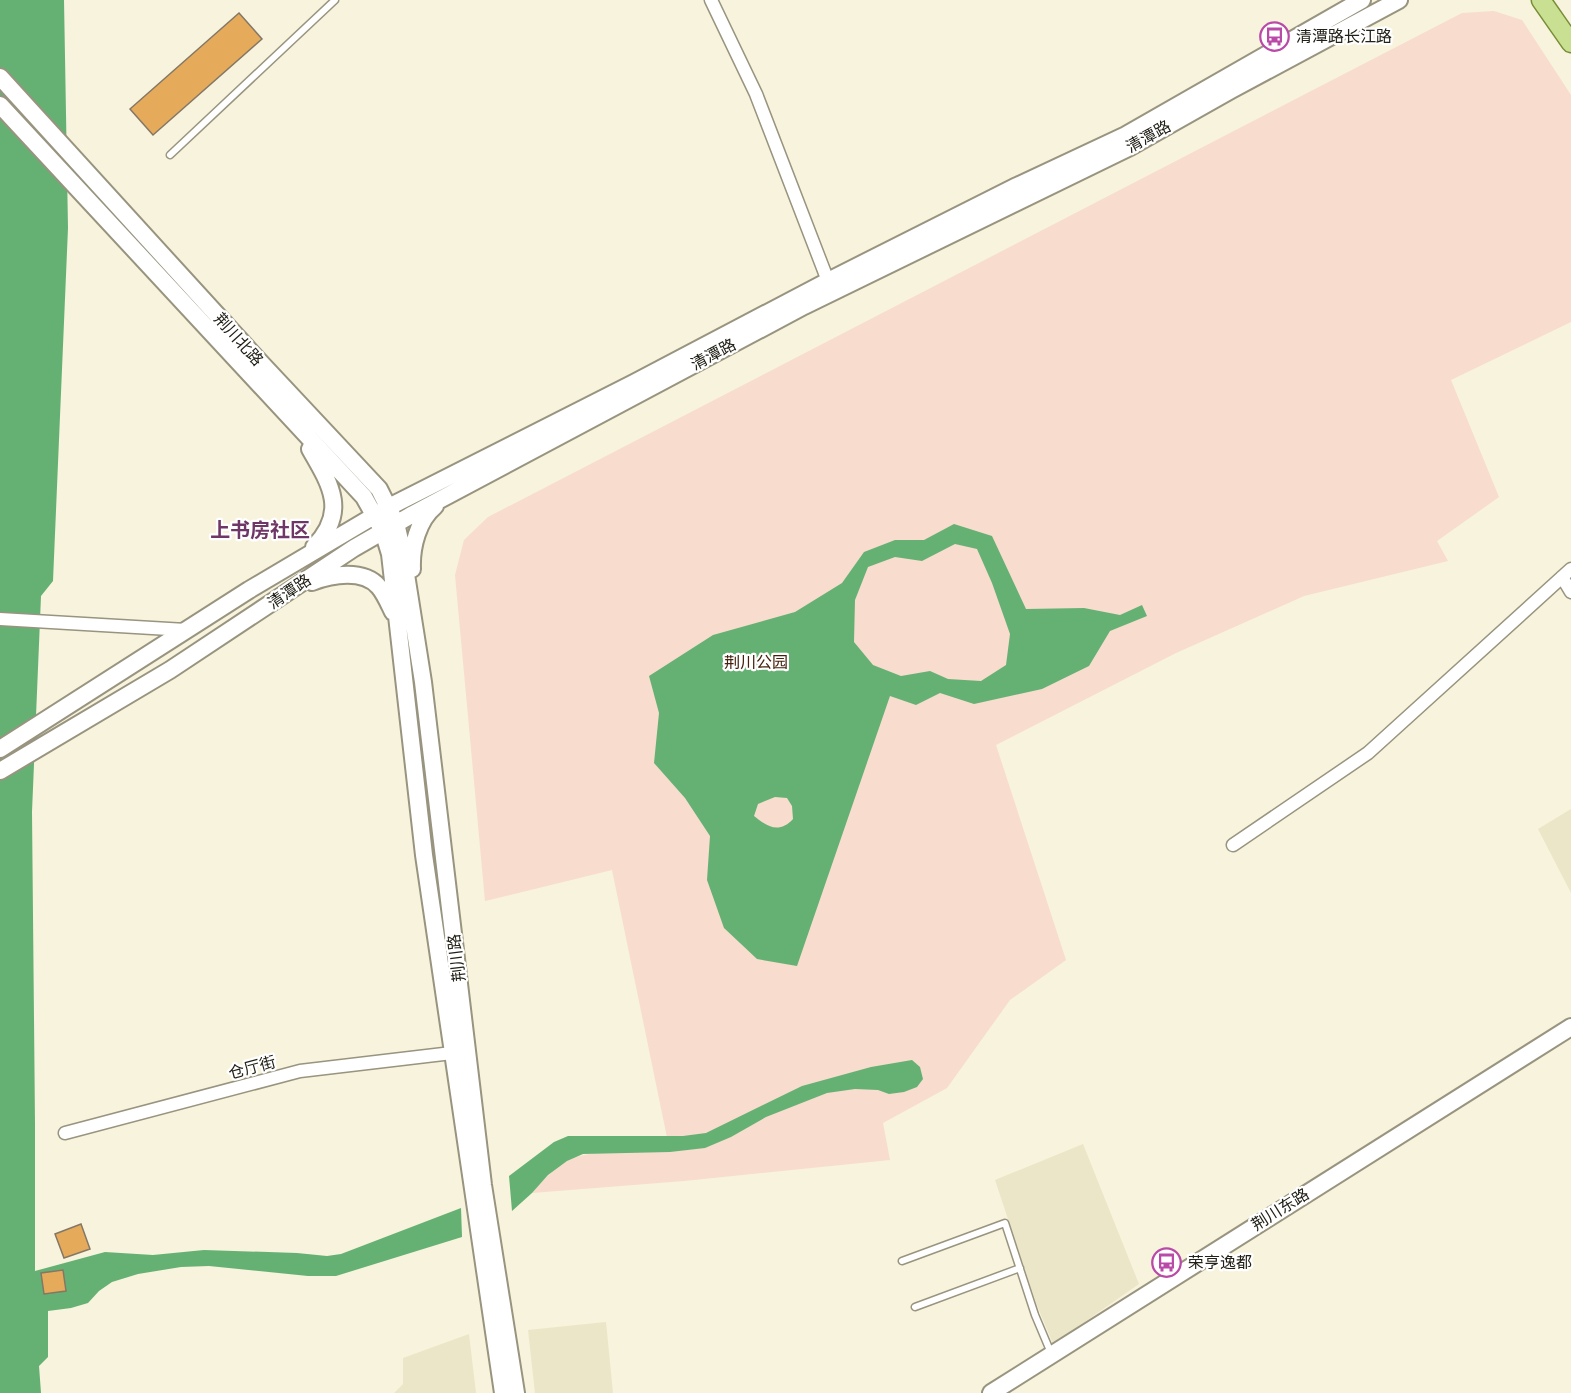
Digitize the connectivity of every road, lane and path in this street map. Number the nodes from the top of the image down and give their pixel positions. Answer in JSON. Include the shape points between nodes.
{"nodes":[{"id":1,"x":335,"y":0,"type":"edge"},
{"id":2,"x":711,"y":0,"type":"edge"},
{"id":3,"x":1362,"y":0,"type":"edge"},
{"id":4,"x":1399,"y":0,"type":"edge"},
{"id":5,"x":1541,"y":0,"type":"edge"},
{"id":6,"x":1571,"y":43,"type":"edge"},
{"id":7,"x":0,"y":77,"type":"edge"},
{"id":8,"x":0,"y":105,"type":"edge"},
{"id":9,"x":170,"y":155,"type":"dead end"},
{"id":10,"x":828,"y":281,"type":"junction"},
{"id":11,"x":292,"y":420,"type":"junction"},
{"id":12,"x":449,"y":494,"type":"junction"},
{"id":13,"x":382,"y":511,"type":"junction"},
{"id":14,"x":390,"y":527,"type":"junction"},
{"id":15,"x":304,"y":557,"type":"junction"},
{"id":16,"x":1567,"y":573,"type":"edge"},
{"id":17,"x":291,"y":589,"type":"junction"},
{"id":18,"x":1571,"y":592,"type":"edge"},
{"id":19,"x":0,"y":619,"type":"edge"},
{"id":20,"x":406,"y":623,"type":"junction"},
{"id":21,"x":186,"y":630,"type":"junction"},
{"id":22,"x":0,"y":749,"type":"edge"},
{"id":23,"x":0,"y":771,"type":"edge"},
{"id":24,"x":1233,"y":845,"type":"dead end"},
{"id":25,"x":1571,"y":1027,"type":"edge"},
{"id":26,"x":452,"y":1053,"type":"junction"},
{"id":27,"x":64,"y":1133,"type":"dead end"},
{"id":28,"x":902,"y":1261,"type":"dead end"},
{"id":29,"x":1020,"y":1268,"type":"junction"},
{"id":30,"x":915,"y":1307,"type":"dead end"},
{"id":31,"x":1052,"y":1355,"type":"junction"},
{"id":32,"x":503,"y":1393,"type":"edge"},
{"id":33,"x":516,"y":1393,"type":"edge"},
{"id":34,"x":991,"y":1393,"type":"edge"}],
"edges":[{"from":1,"to":9,"type":"lane"},
{"from":2,"to":10,"type":"street","via":[[756,94]]},
{"from":3,"to":10,"type":"main road","name":"清潭路","via":[[1126,135]]},
{"from":4,"to":12,"type":"main road","name":"清潭路","via":[[1130,147],[804,306]]},
{"from":5,"to":6,"type":"main road"},
{"from":7,"to":13,"type":"main road","name":"荆川北路","via":[[379,489]]},
{"from":8,"to":11,"type":"main road","name":"荆川北路"},
{"from":10,"to":13,"type":"main road","name":"清潭路"},
{"from":11,"to":13,"type":"main road","name":"荆川北路"},
{"from":11,"to":15,"type":"main road","via":[[334,496],[333,517],[324,537]]},
{"from":12,"to":14,"type":"main road","name":"清潭路"},
{"from":12,"to":20,"type":"main road","via":[[430,510],[420,526],[411,556]]},
{"from":13,"to":14,"type":"main road","name":"荆川北路"},
{"from":13,"to":15,"type":"main road","name":"清潭路"},
{"from":14,"to":17,"type":"main road","name":"清潭路"},
{"from":14,"to":20,"type":"main road","name":"荆川路","via":[[402,549]]},
{"from":15,"to":21,"type":"main road","name":"清潭路"},
{"from":16,"to":18,"type":"street"},
{"from":16,"to":24,"type":"street","via":[[1368,753]]},
{"from":17,"to":20,"type":"main road","via":[[325,577],[359,575],[378,585]]},
{"from":17,"to":23,"type":"main road","name":"清潭路","via":[[170,670]]},
{"from":19,"to":21,"type":"street"},
{"from":20,"to":26,"type":"main road","name":"荆川路","via":[[424,855]]},
{"from":20,"to":33,"type":"main road","name":"荆川路","via":[[423,682],[483,1185]]},
{"from":21,"to":22,"type":"main road","name":"清潭路"},
{"from":25,"to":31,"type":"main road","name":"荆川东路"},
{"from":26,"to":27,"type":"street","name":"仓厅街","via":[[300,1071]]},
{"from":26,"to":32,"type":"main road","name":"荆川路"},
{"from":28,"to":29,"type":"lane","via":[[1005,1223]]},
{"from":29,"to":30,"type":"lane"},
{"from":29,"to":31,"type":"lane"},
{"from":31,"to":34,"type":"main road","name":"荆川东路"}]}
